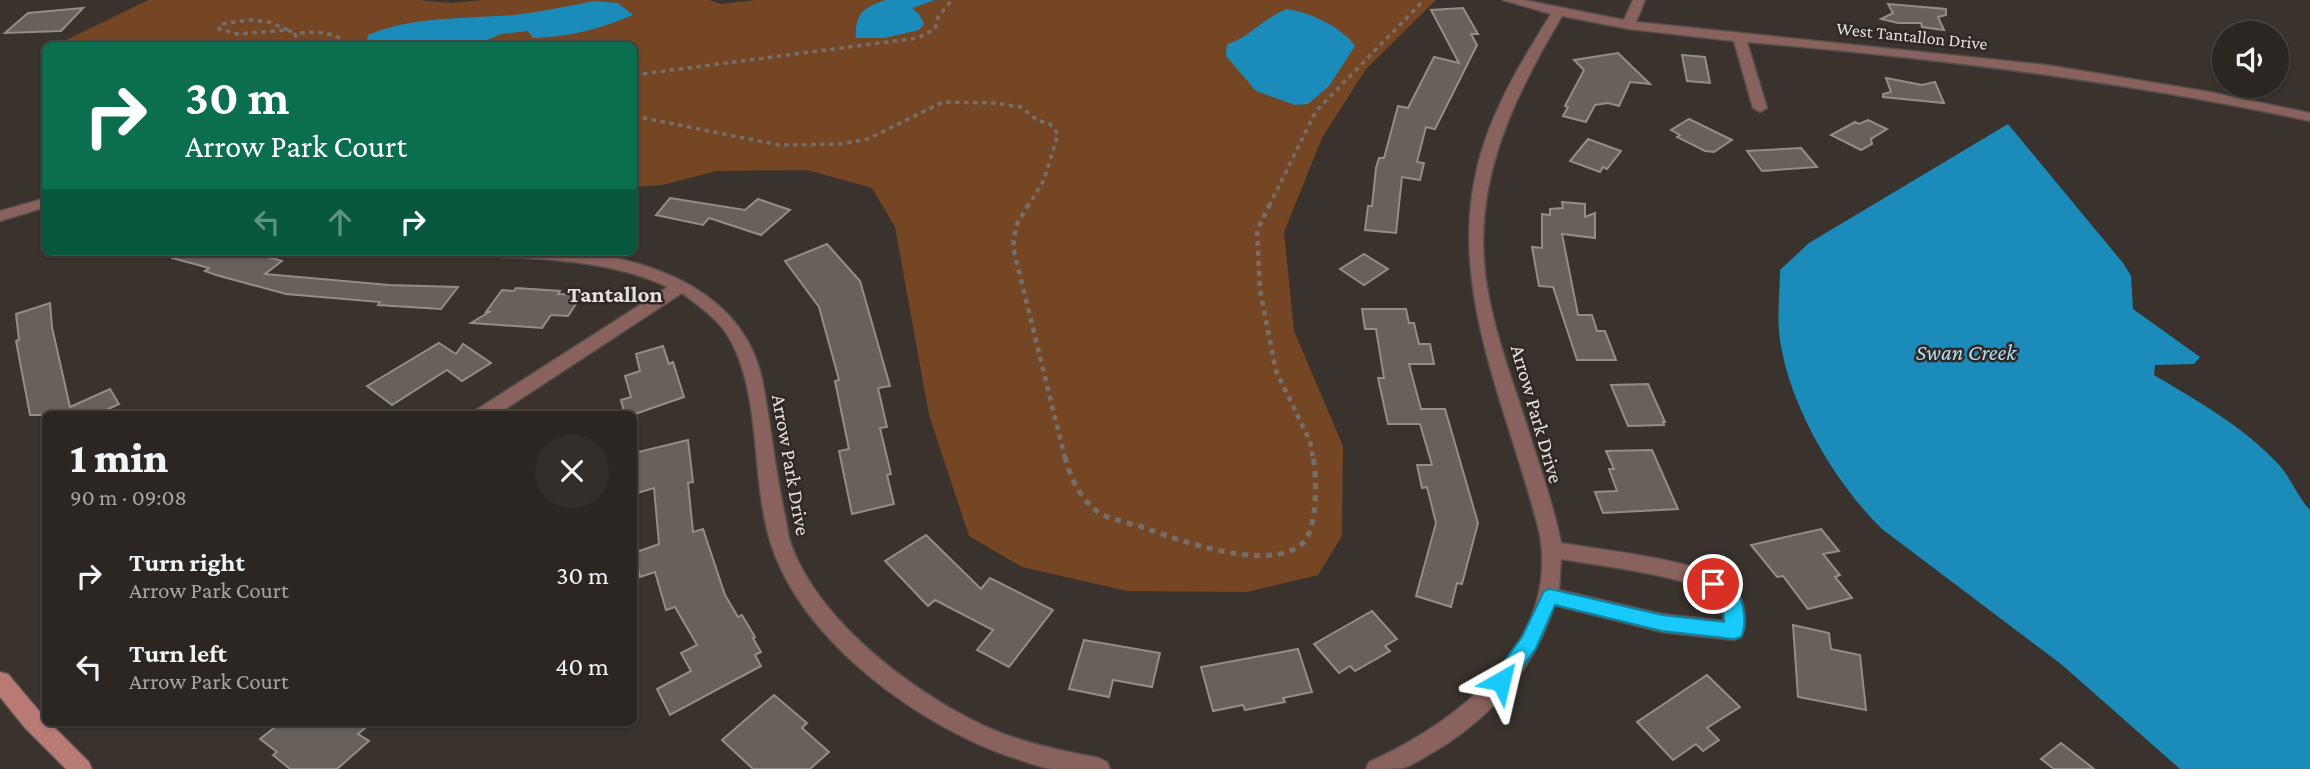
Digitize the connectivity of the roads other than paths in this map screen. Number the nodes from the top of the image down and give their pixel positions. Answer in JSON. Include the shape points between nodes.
{"nodes":[{"id":1,"x":1509,"y":0,"type":"edge"},
{"id":2,"x":1639,"y":0,"type":"edge"},
{"id":3,"x":1559,"y":11,"type":"junction"},
{"id":4,"x":1629,"y":26,"type":"junction"},
{"id":5,"x":1739,"y":37,"type":"junction"},
{"id":6,"x":1760,"y":108,"type":"dead end"},
{"id":7,"x":2310,"y":117,"type":"edge"},
{"id":8,"x":42,"y":202,"type":"edge"},
{"id":9,"x":0,"y":216,"type":"edge"},
{"id":10,"x":573,"y":256,"type":"edge"},
{"id":11,"x":680,"y":287,"type":"junction"},
{"id":12,"x":488,"y":411,"type":"edge"},
{"id":13,"x":1552,"y":549,"type":"junction"},
{"id":14,"x":1550,"y":596,"type":"junction"},
{"id":15,"x":0,"y":681,"type":"edge"},
{"id":16,"x":81,"y":769,"type":"edge"},
{"id":17,"x":1099,"y":769,"type":"edge"},
{"id":18,"x":1377,"y":769,"type":"edge"}],
"edges":[{"from":1,"to":3,"type":"street","name":"West Tantallon Drive"},
{"from":2,"to":4,"type":"street"},
{"from":3,"to":4,"type":"street","name":"West Tantallon Drive"},
{"from":3,"to":13,"type":"street","name":"Arrow Park Drive","via":[[1489,142],[1478,188],[1476,226],[1480,296]]},
{"from":4,"to":5,"type":"street","name":"West Tantallon Drive"},
{"from":5,"to":6,"type":"street"},
{"from":5,"to":7,"type":"street","name":"West Tantallon Drive","via":[[2095,74]]},
{"from":8,"to":9,"type":"street"},
{"from":10,"to":11,"type":"street","name":"Arrow Park Drive","via":[[607,260]]},
{"from":11,"to":12,"type":"street"},
{"from":11,"to":17,"type":"street","name":"Arrow Park Drive","via":[[707,301],[740,340],[751,372],[782,546],[833,628],[890,681],[975,733]]},
{"from":13,"to":14,"type":"street","name":"Arrow Park Drive"},
{"from":13,"to":14,"type":"street","via":[[1696,578],[1723,588],[1733,603],[1734,631],[1662,623]]},
{"from":14,"to":18,"type":"street","name":"Arrow Park Drive","via":[[1529,642],[1481,703],[1442,736]]},
{"from":15,"to":16,"type":"street"}]}
